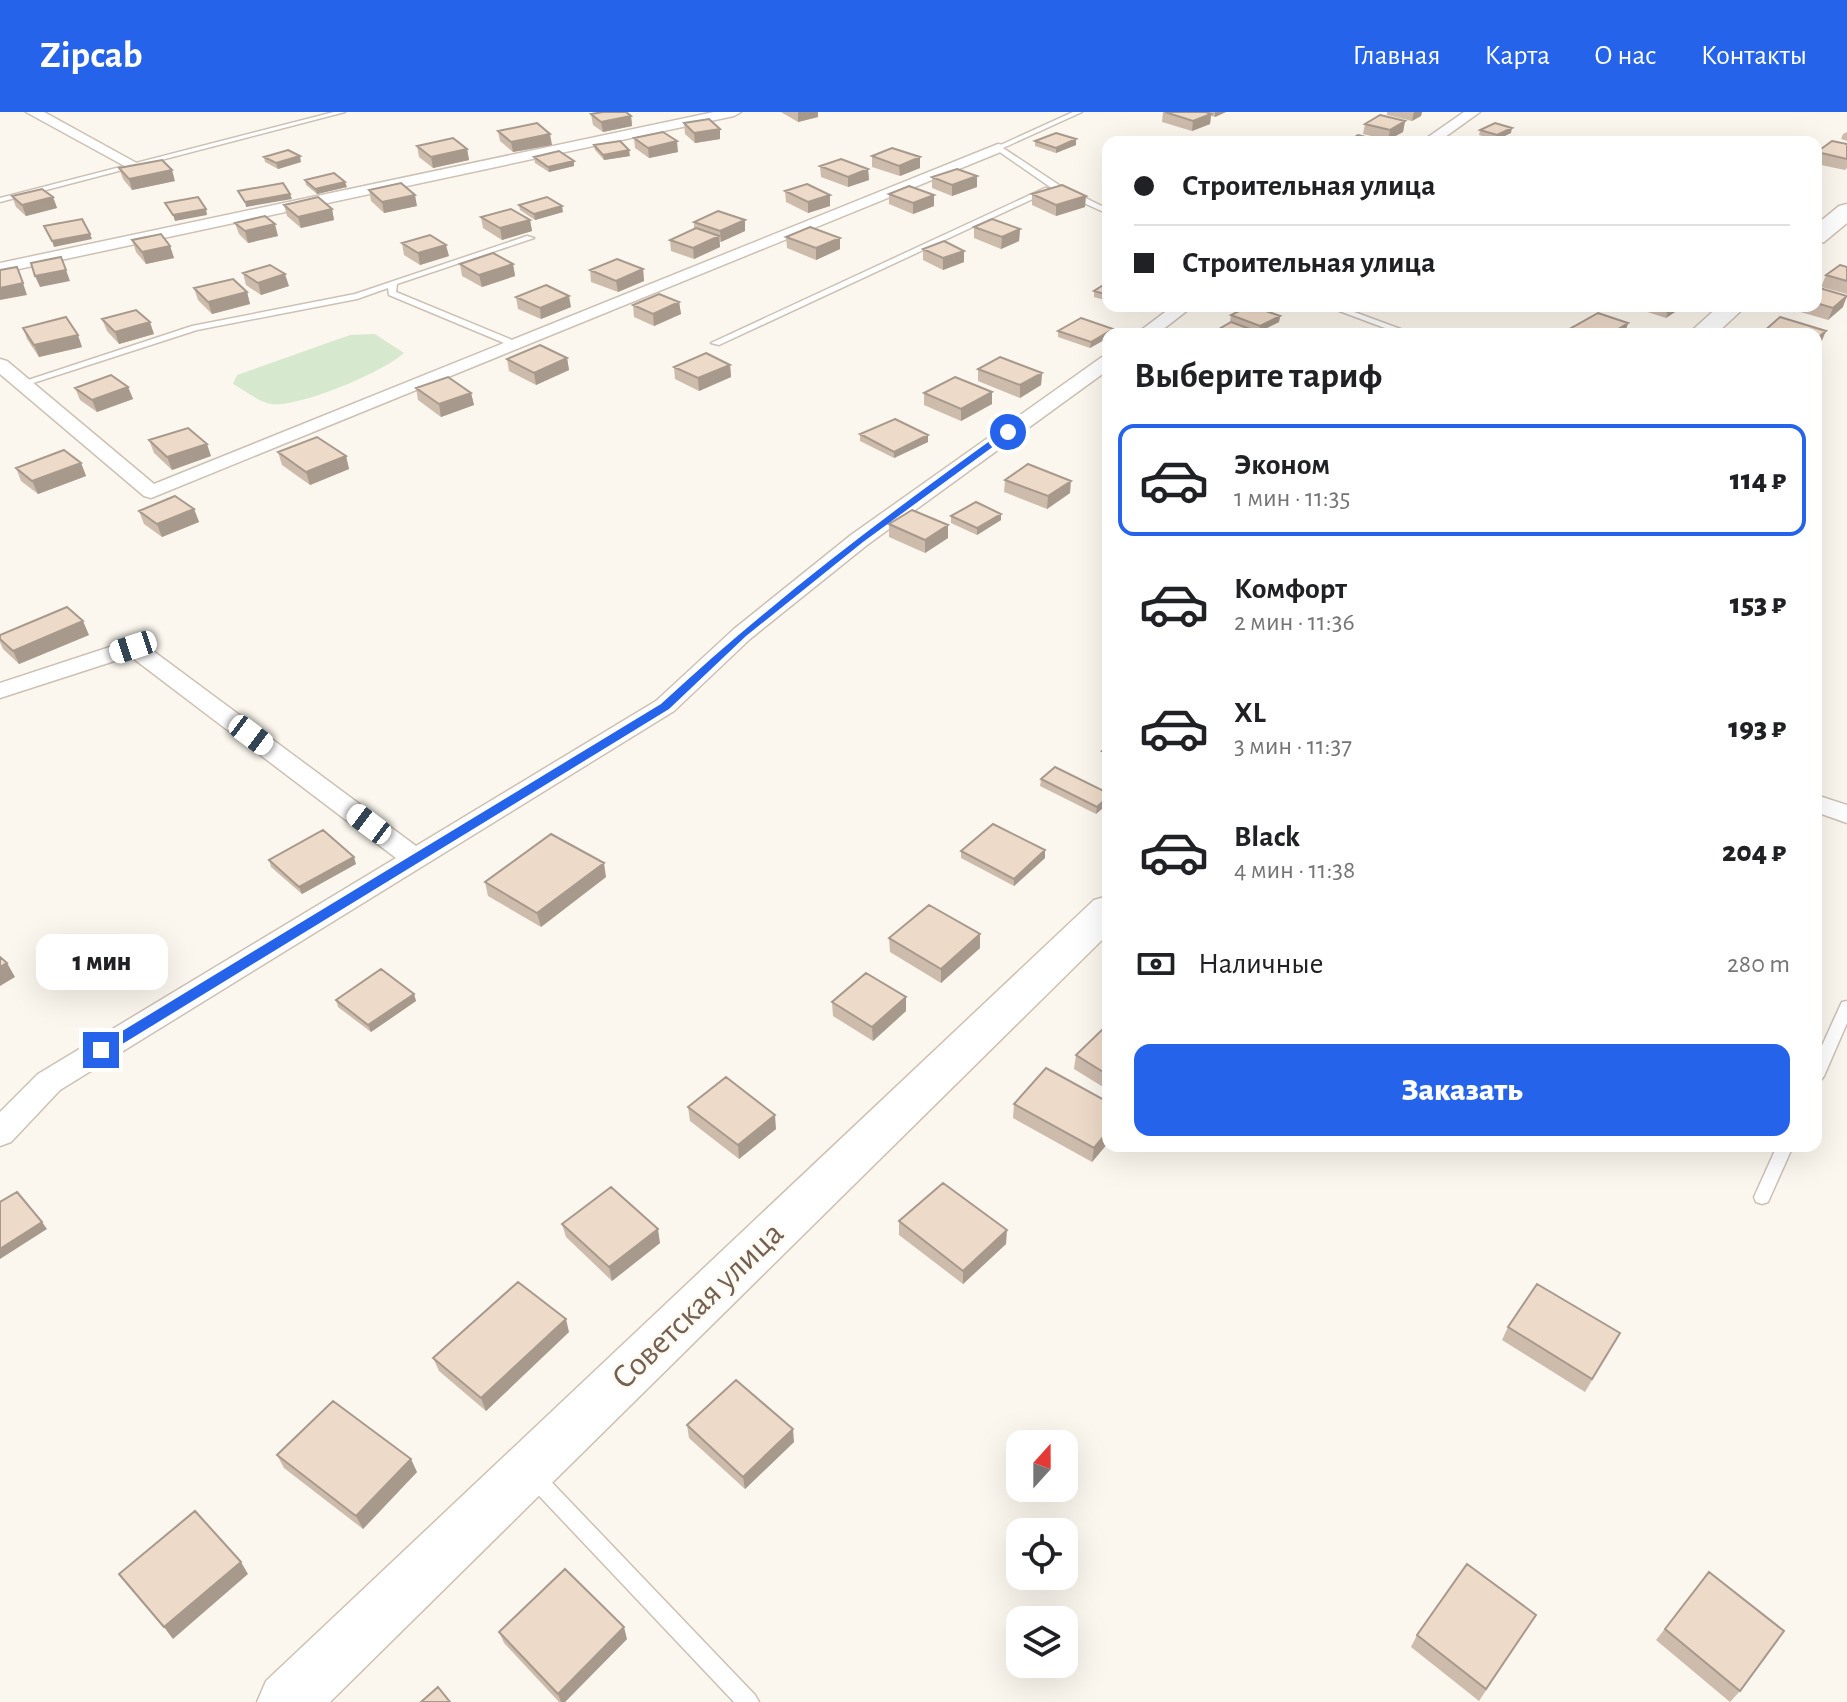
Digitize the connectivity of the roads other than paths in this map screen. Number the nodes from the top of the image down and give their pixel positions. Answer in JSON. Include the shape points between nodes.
{"nodes":[{"id":1,"x":33,"y":112,"type":"edge"},
{"id":2,"x":316,"y":112,"type":"edge"},
{"id":3,"x":342,"y":112,"type":"edge"},
{"id":4,"x":734,"y":112,"type":"edge"},
{"id":5,"x":1079,"y":112,"type":"edge"},
{"id":6,"x":1473,"y":112,"type":"edge"},
{"id":7,"x":325,"y":116,"type":"junction"},
{"id":8,"x":1437,"y":136,"type":"edge"},
{"id":9,"x":998,"y":148,"type":"junction"},
{"id":10,"x":135,"y":166,"type":"junction"},
{"id":11,"x":1056,"y":187,"type":"junction"},
{"id":12,"x":0,"y":200,"type":"edge"},
{"id":13,"x":1102,"y":209,"type":"edge"},
{"id":14,"x":1847,"y":211,"type":"edge"},
{"id":15,"x":1822,"y":232,"type":"edge"},
{"id":16,"x":530,"y":238,"type":"edge"},
{"id":17,"x":0,"y":268,"type":"edge"},
{"id":18,"x":393,"y":283,"type":"junction"},
{"id":19,"x":1176,"y":312,"type":"edge"},
{"id":20,"x":1347,"y":312,"type":"edge"},
{"id":21,"x":1727,"y":312,"type":"edge"},
{"id":22,"x":1153,"y":328,"type":"edge"},
{"id":23,"x":1393,"y":328,"type":"edge"},
{"id":24,"x":1708,"y":328,"type":"edge"},
{"id":25,"x":716,"y":343,"type":"dead end"},
{"id":26,"x":514,"y":344,"type":"junction"},
{"id":27,"x":0,"y":365,"type":"edge"},
{"id":28,"x":1102,"y":365,"type":"edge"},
{"id":29,"x":24,"y":383,"type":"junction"},
{"id":30,"x":0,"y":691,"type":"edge"},
{"id":31,"x":1822,"y":805,"type":"edge"},
{"id":32,"x":1847,"y":814,"type":"edge"},
{"id":33,"x":416,"y":859,"type":"junction"},
{"id":34,"x":1102,"y":916,"type":"edge"},
{"id":35,"x":1847,"y":1006,"type":"edge"},
{"id":36,"x":1822,"y":1062,"type":"edge"},
{"id":37,"x":0,"y":1133,"type":"edge"},
{"id":38,"x":1782,"y":1152,"type":"edge"},
{"id":39,"x":1762,"y":1197,"type":"dead end"},
{"id":40,"x":528,"y":1470,"type":"junction"},
{"id":41,"x":287,"y":1702,"type":"edge"},
{"id":42,"x":748,"y":1702,"type":"edge"}],
"edges":[{"from":1,"to":10,"type":"street"},
{"from":2,"to":7,"type":"lane"},
{"from":3,"to":7,"type":"lane"},
{"from":4,"to":17,"type":"street"},
{"from":5,"to":9,"type":"lane"},
{"from":6,"to":8,"type":"street"},
{"from":7,"to":10,"type":"lane"},
{"from":9,"to":11,"type":"lane"},
{"from":9,"to":26,"type":"street"},
{"from":10,"to":12,"type":"lane"},
{"from":11,"to":13,"type":"lane"},
{"from":11,"to":25,"type":"lane"},
{"from":14,"to":15,"type":"main road"},
{"from":16,"to":18,"type":"lane"},
{"from":18,"to":26,"type":"lane","via":[[392,293]]},
{"from":18,"to":29,"type":"lane","via":[[357,296],[195,328]]},
{"from":19,"to":22,"type":"street"},
{"from":20,"to":23,"type":"lane"},
{"from":21,"to":24,"type":"main road"},
{"from":26,"to":29,"type":"street","via":[[151,492]]},
{"from":27,"to":29,"type":"street"},
{"from":28,"to":33,"type":"street","via":[[859,540],[742,634],[665,706]]},
{"from":30,"to":33,"type":"street","via":[[133,647]]},
{"from":31,"to":32,"type":"street"},
{"from":33,"to":37,"type":"street","via":[[49,1082]]},
{"from":34,"to":40,"type":"main road","name":"Советская улица"},
{"from":35,"to":36,"type":"lane"},
{"from":38,"to":39,"type":"lane"},
{"from":40,"to":41,"type":"main road","name":"Советская улица"},
{"from":40,"to":42,"type":"lane"}]}
